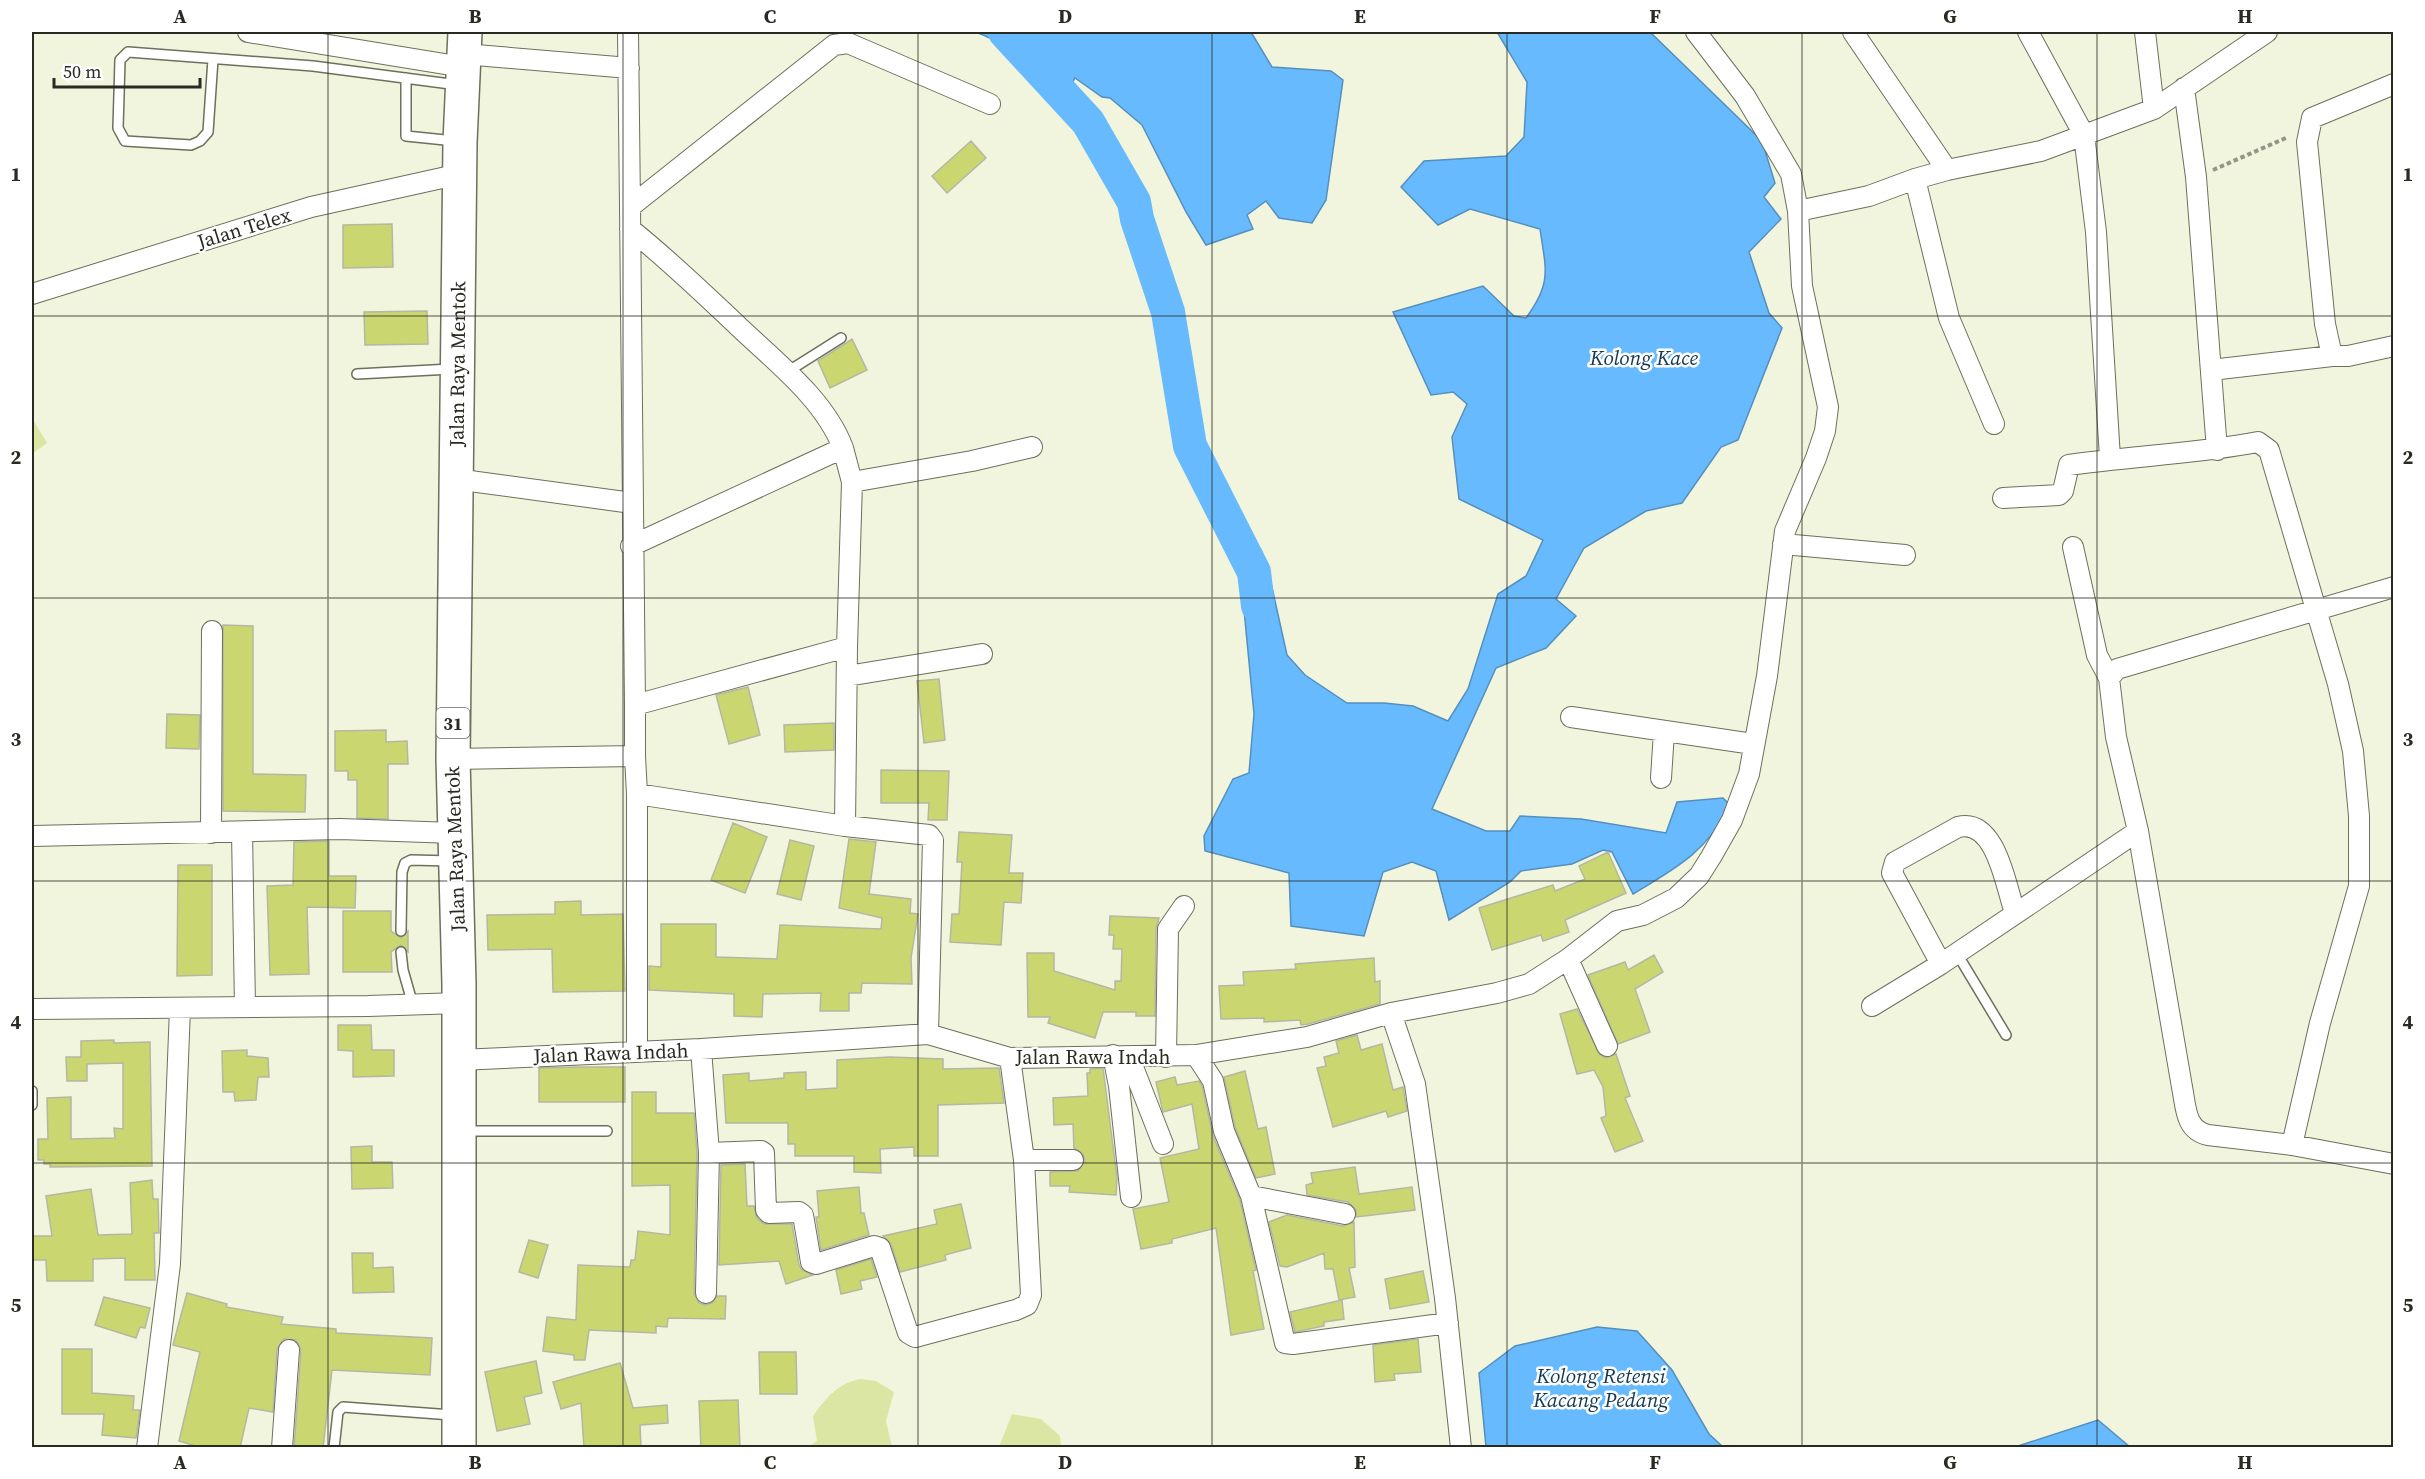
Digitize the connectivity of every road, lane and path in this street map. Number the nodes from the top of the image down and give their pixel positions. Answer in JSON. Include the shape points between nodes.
{"nodes":[{"id":1,"x":248,"y":32,"type":"edge"},
{"id":2,"x":628,"y":32,"type":"edge"},
{"id":3,"x":1696,"y":32,"type":"edge"},
{"id":4,"x":1853,"y":32,"type":"edge"},
{"id":5,"x":2028,"y":32,"type":"edge"},
{"id":6,"x":2145,"y":32,"type":"edge"},
{"id":7,"x":2267,"y":32,"type":"edge"},
{"id":8,"x":213,"y":58,"type":"junction"},
{"id":9,"x":464,"y":59,"type":"edge"},
{"id":10,"x":629,"y":68,"type":"junction"},
{"id":11,"x":406,"y":78,"type":"junction"},
{"id":12,"x":2394,"y":84,"type":"edge"},
{"id":13,"x":2184,"y":88,"type":"junction"},
{"id":14,"x":990,"y":104,"type":"dead end"},
{"id":15,"x":2154,"y":109,"type":"junction"},
{"id":16,"x":2308,"y":128,"type":"junction"},
{"id":17,"x":2084,"y":135,"type":"junction"},
{"id":18,"x":460,"y":142,"type":"junction"},
{"id":19,"x":1947,"y":171,"type":"junction"},
{"id":20,"x":460,"y":174,"type":"junction"},
{"id":21,"x":2196,"y":177,"type":"junction"},
{"id":22,"x":1915,"y":178,"type":"junction"},
{"id":23,"x":630,"y":207,"type":"junction"},
{"id":24,"x":1798,"y":211,"type":"junction"},
{"id":25,"x":630,"y":229,"type":"junction"},
{"id":26,"x":32,"y":294,"type":"edge"},
{"id":27,"x":841,"y":338,"type":"dead end"},
{"id":28,"x":2394,"y":346,"type":"edge"},
{"id":29,"x":2332,"y":356,"type":"junction"},
{"id":30,"x":457,"y":368,"type":"junction"},
{"id":31,"x":2211,"y":370,"type":"junction"},
{"id":32,"x":787,"y":372,"type":"junction"},
{"id":33,"x":357,"y":374,"type":"dead end"},
{"id":34,"x":1994,"y":424,"type":"dead end"},
{"id":35,"x":1032,"y":447,"type":"dead end"},
{"id":36,"x":843,"y":448,"type":"junction"},
{"id":37,"x":2217,"y":450,"type":"junction"},
{"id":38,"x":2110,"y":458,"type":"junction"},
{"id":39,"x":456,"y":479,"type":"junction"},
{"id":40,"x":852,"y":482,"type":"junction"},
{"id":41,"x":2003,"y":498,"type":"dead end"},
{"id":42,"x":632,"y":504,"type":"junction"},
{"id":43,"x":1783,"y":544,"type":"junction"},
{"id":44,"x":631,"y":546,"type":"junction"},
{"id":45,"x":2073,"y":547,"type":"dead end"},
{"id":46,"x":1905,"y":555,"type":"dead end"},
{"id":47,"x":2394,"y":587,"type":"edge"},
{"id":48,"x":2317,"y":610,"type":"junction"},
{"id":49,"x":212,"y":631,"type":"dead end"},
{"id":50,"x":847,"y":647,"type":"junction"},
{"id":51,"x":982,"y":654,"type":"dead end"},
{"id":52,"x":847,"y":676,"type":"junction"},
{"id":53,"x":2109,"y":678,"type":"junction"},
{"id":54,"x":635,"y":705,"type":"junction"},
{"id":55,"x":1571,"y":717,"type":"dead end"},
{"id":56,"x":1664,"y":732,"type":"junction"},
{"id":57,"x":1753,"y":744,"type":"junction"},
{"id":58,"x":634,"y":756,"type":"junction"},
{"id":59,"x":453,"y":759,"type":"junction"},
{"id":60,"x":1661,"y":778,"type":"dead end"},
{"id":61,"x":637,"y":794,"type":"junction"},
{"id":62,"x":845,"y":826,"type":"junction"},
{"id":63,"x":2138,"y":831,"type":"junction"},
{"id":64,"x":211,"y":832,"type":"junction"},
{"id":65,"x":242,"y":832,"type":"junction"},
{"id":66,"x":32,"y":836,"type":"edge"},
{"id":67,"x":455,"y":847,"type":"junction"},
{"id":68,"x":1184,"y":906,"type":"dead end"},
{"id":69,"x":2015,"y":913,"type":"junction"},
{"id":70,"x":401,"y":931,"type":"dead end"},
{"id":71,"x":401,"y":952,"type":"dead end"},
{"id":72,"x":1948,"y":958,"type":"junction"},
{"id":73,"x":1569,"y":960,"type":"junction"},
{"id":74,"x":459,"y":1003,"type":"junction"},
{"id":75,"x":413,"y":1005,"type":"junction"},
{"id":76,"x":1872,"y":1006,"type":"dead end"},
{"id":77,"x":245,"y":1007,"type":"junction"},
{"id":78,"x":32,"y":1008,"type":"edge"},
{"id":79,"x":180,"y":1008,"type":"junction"},
{"id":80,"x":1391,"y":1013,"type":"junction"},
{"id":81,"x":928,"y":1034,"type":"junction"},
{"id":82,"x":2006,"y":1035,"type":"dead end"},
{"id":83,"x":1607,"y":1047,"type":"dead end"},
{"id":84,"x":701,"y":1049,"type":"junction"},
{"id":85,"x":638,"y":1050,"type":"junction"},
{"id":86,"x":1196,"y":1055,"type":"junction"},
{"id":87,"x":1121,"y":1056,"type":"junction"},
{"id":88,"x":1166,"y":1057,"type":"junction"},
{"id":89,"x":1010,"y":1058,"type":"junction"},
{"id":90,"x":459,"y":1060,"type":"junction"},
{"id":91,"x":32,"y":1091,"type":"edge"},
{"id":92,"x":32,"y":1106,"type":"edge"},
{"id":93,"x":459,"y":1131,"type":"junction"},
{"id":94,"x":607,"y":1131,"type":"dead end"},
{"id":95,"x":1163,"y":1143,"type":"dead end"},
{"id":96,"x":2292,"y":1145,"type":"junction"},
{"id":97,"x":709,"y":1153,"type":"junction"},
{"id":98,"x":1024,"y":1160,"type":"junction"},
{"id":99,"x":1073,"y":1160,"type":"dead end"},
{"id":100,"x":2394,"y":1164,"type":"edge"},
{"id":101,"x":1251,"y":1196,"type":"junction"},
{"id":102,"x":1131,"y":1197,"type":"dead end"},
{"id":103,"x":1345,"y":1214,"type":"dead end"},
{"id":104,"x":706,"y":1293,"type":"dead end"},
{"id":105,"x":1448,"y":1323,"type":"junction"},
{"id":106,"x":289,"y":1350,"type":"dead end"},
{"id":107,"x":458,"y":1415,"type":"junction"},
{"id":108,"x":147,"y":1448,"type":"edge"},
{"id":109,"x":282,"y":1448,"type":"edge"},
{"id":110,"x":334,"y":1448,"type":"edge"},
{"id":111,"x":459,"y":1448,"type":"edge"},
{"id":112,"x":1461,"y":1448,"type":"edge"}],
"edges":[{"from":1,"to":9,"type":"street"},
{"from":2,"to":10,"type":"street"},
{"from":3,"to":24,"type":"street","name":"Jalan Rawa Indah","via":[[1745,96],[1784,159]]},
{"from":4,"to":19,"type":"street"},
{"from":5,"to":17,"type":"street"},
{"from":6,"to":15,"type":"street"},
{"from":7,"to":13,"type":"street"},
{"from":8,"to":8,"type":"lane","via":[[128,52],[123,56],[118,128],[125,141],[191,145],[200,141],[208,132]]},
{"from":8,"to":11,"type":"lane"},
{"from":9,"to":10,"type":"street"},
{"from":9,"to":11,"type":"lane"},
{"from":9,"to":18,"type":"highway","name":"Jalan Raya Mentok","number":"31"},
{"from":10,"to":23,"type":"street"},
{"from":11,"to":18,"type":"lane","via":[[406,136]]},
{"from":12,"to":16,"type":"street","via":[[2326,110],[2312,118]]},
{"from":13,"to":15,"type":"street"},
{"from":13,"to":21,"type":"street"},
{"from":14,"to":23,"type":"street","via":[[842,43],[825,52]]},
{"from":15,"to":17,"type":"street"},
{"from":16,"to":21,"type":"path"},
{"from":16,"to":29,"type":"street","via":[[2325,324]]},
{"from":17,"to":19,"type":"street","via":[[2041,151]]},
{"from":17,"to":38,"type":"street","via":[[2096,231]]},
{"from":18,"to":20,"type":"highway","name":"Jalan Raya Mentok","number":"31"},
{"from":19,"to":22,"type":"street"},
{"from":20,"to":26,"type":"street","name":"Jalan Telex","via":[[311,207]]},
{"from":20,"to":30,"type":"highway","name":"Jalan Raya Mentok","number":"31"},
{"from":21,"to":31,"type":"street"},
{"from":22,"to":24,"type":"street","via":[[1869,196]]},
{"from":22,"to":34,"type":"street","via":[[1949,318]]},
{"from":23,"to":25,"type":"street"},
{"from":24,"to":43,"type":"street","name":"Jalan Rawa Indah","via":[[1802,286],[1828,407],[1819,449]]},
{"from":25,"to":32,"type":"street"},
{"from":25,"to":42,"type":"street"},
{"from":27,"to":32,"type":"lane"},
{"from":28,"to":29,"type":"street"},
{"from":29,"to":31,"type":"street"},
{"from":30,"to":33,"type":"lane"},
{"from":30,"to":39,"type":"highway","name":"Jalan Raya Mentok","number":"31"},
{"from":31,"to":37,"type":"street"},
{"from":32,"to":36,"type":"street","via":[[827,418]]},
{"from":35,"to":40,"type":"street"},
{"from":36,"to":40,"type":"street"},
{"from":36,"to":44,"type":"street"},
{"from":37,"to":38,"type":"street"},
{"from":37,"to":48,"type":"street","via":[[2258,442],[2269,450]]},
{"from":38,"to":41,"type":"street","via":[[2069,465],[2059,495]]},
{"from":39,"to":42,"type":"street"},
{"from":39,"to":59,"type":"highway","name":"Jalan Raya Mentok","number":"31"},
{"from":40,"to":50,"type":"street"},
{"from":42,"to":44,"type":"street"},
{"from":43,"to":46,"type":"street"},
{"from":43,"to":57,"type":"street","name":"Jalan Rawa Indah","via":[[1767,676]]},
{"from":44,"to":54,"type":"street"},
{"from":45,"to":53,"type":"street","via":[[2097,655]]},
{"from":47,"to":48,"type":"street"},
{"from":48,"to":53,"type":"street","via":[[2116,669]]},
{"from":48,"to":96,"type":"street","via":[[2353,751],[2359,816],[2359,886],[2320,1023]]},
{"from":49,"to":64,"type":"street"},
{"from":50,"to":52,"type":"street"},
{"from":50,"to":54,"type":"street"},
{"from":51,"to":52,"type":"street"},
{"from":52,"to":62,"type":"street"},
{"from":53,"to":63,"type":"street","via":[[2116,737]]},
{"from":54,"to":58,"type":"street"},
{"from":55,"to":56,"type":"street"},
{"from":56,"to":57,"type":"street"},
{"from":56,"to":60,"type":"street"},
{"from":57,"to":73,"type":"street","name":"Jalan Rawa Indah","via":[[1742,795],[1699,876],[1676,898],[1643,915],[1617,921]]},
{"from":58,"to":59,"type":"street"},
{"from":58,"to":61,"type":"street"},
{"from":59,"to":67,"type":"highway","name":"Jalan Raya Mentok","number":"31"},
{"from":61,"to":62,"type":"street"},
{"from":61,"to":85,"type":"street"},
{"from":62,"to":81,"type":"street","via":[[929,835],[933,840]]},
{"from":63,"to":69,"type":"street"},
{"from":63,"to":96,"type":"street","via":[[2192,1128],[2208,1135]]},
{"from":64,"to":65,"type":"street"},
{"from":64,"to":66,"type":"street"},
{"from":65,"to":67,"type":"street","via":[[340,829]]},
{"from":65,"to":77,"type":"street"},
{"from":67,"to":70,"type":"lane","via":[[405,863]]},
{"from":67,"to":74,"type":"highway","name":"Jalan Raya Mentok","number":"31"},
{"from":68,"to":88,"type":"street","via":[[1168,929]]},
{"from":69,"to":72,"type":"street"},
{"from":69,"to":72,"type":"street","via":[[1992,845],[1976,827],[1958,827],[1895,862],[1892,873]]},
{"from":71,"to":75,"type":"lane"},
{"from":72,"to":76,"type":"street"},
{"from":72,"to":82,"type":"lane"},
{"from":73,"to":80,"type":"street","name":"Jalan Rawa Indah","via":[[1529,984]]},
{"from":73,"to":83,"type":"street"},
{"from":74,"to":75,"type":"street"},
{"from":74,"to":90,"type":"highway","name":"Jalan Raya Mentok","number":"31"},
{"from":75,"to":77,"type":"street"},
{"from":77,"to":79,"type":"street"},
{"from":78,"to":79,"type":"street"},
{"from":79,"to":108,"type":"street","via":[[170,1264]]},
{"from":80,"to":86,"type":"street","name":"Jalan Rawa Indah","via":[[1307,1037]]},
{"from":80,"to":105,"type":"street","via":[[1415,1084]]},
{"from":81,"to":84,"type":"street","name":"Jalan Rawa Indah"},
{"from":81,"to":89,"type":"street","name":"Jalan Rawa Indah"},
{"from":84,"to":85,"type":"street","name":"Jalan Rawa Indah"},
{"from":84,"to":97,"type":"street"},
{"from":85,"to":90,"type":"street","name":"Jalan Rawa Indah"},
{"from":86,"to":88,"type":"street","name":"Jalan Rawa Indah"},
{"from":86,"to":101,"type":"street","via":[[1213,1081],[1224,1131]]},
{"from":87,"to":88,"type":"street","name":"Jalan Rawa Indah"},
{"from":87,"to":89,"type":"street","name":"Jalan Rawa Indah"},
{"from":87,"to":95,"type":"street"},
{"from":87,"to":102,"type":"street","via":[[1119,1086]]},
{"from":89,"to":98,"type":"street"},
{"from":90,"to":93,"type":"highway","name":"Jalan Raya Mentok","number":"31"},
{"from":91,"to":92,"type":"lane"},
{"from":93,"to":94,"type":"lane"},
{"from":93,"to":107,"type":"highway","name":"Jalan Raya Mentok","number":"31"},
{"from":96,"to":100,"type":"street"},
{"from":97,"to":98,"type":"street","via":[[764,1153],[766,1210],[803,1215],[813,1263],[874,1246],[880,1248],[908,1333],[915,1337],[1027,1305],[1031,1295]]},
{"from":97,"to":104,"type":"street"},
{"from":98,"to":99,"type":"street"},
{"from":101,"to":103,"type":"street"},
{"from":101,"to":105,"type":"street","via":[[1285,1343]]},
{"from":105,"to":112,"type":"street"},
{"from":106,"to":109,"type":"street"},
{"from":107,"to":110,"type":"lane","via":[[343,1407],[338,1412]]},
{"from":107,"to":111,"type":"highway","number":"31"}]}
